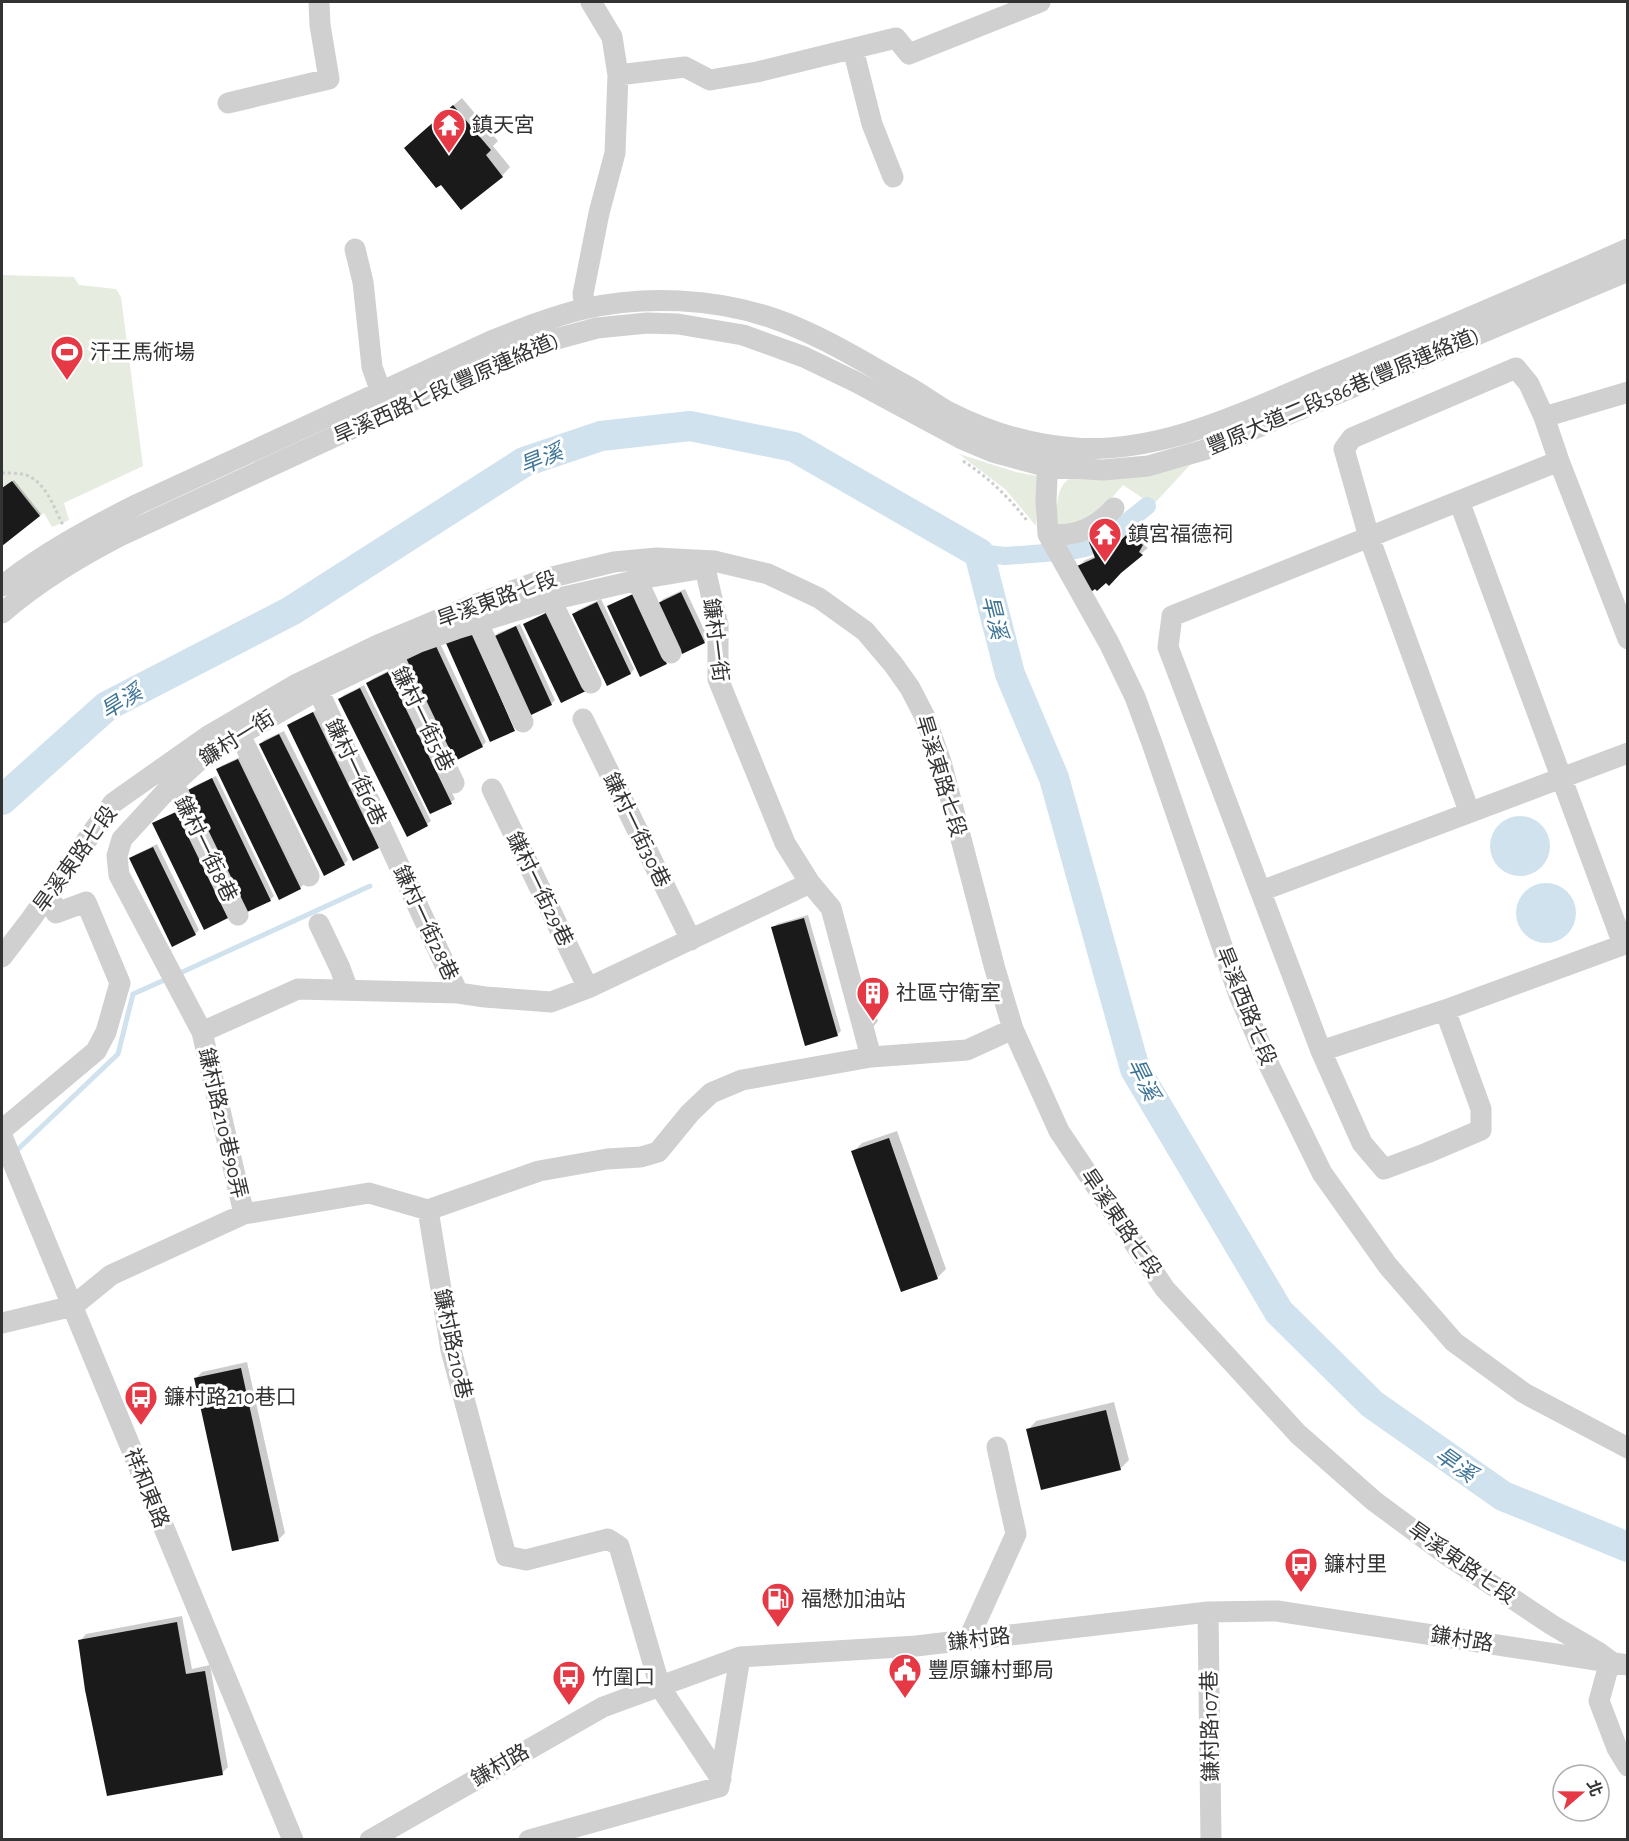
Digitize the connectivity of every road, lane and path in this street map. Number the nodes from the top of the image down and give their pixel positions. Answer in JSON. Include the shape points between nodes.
{"nodes":[{"id":1,"x":320,"y":2,"type":"edge"},
{"id":2,"x":591,"y":2,"type":"edge"},
{"id":3,"x":1040,"y":2,"type":"edge"},
{"id":4,"x":853,"y":49,"type":"junction"},
{"id":5,"x":618,"y":75,"type":"junction"},
{"id":6,"x":228,"y":103,"type":"dead end"},
{"id":7,"x":894,"y":177,"type":"dead end"},
{"id":8,"x":355,"y":249,"type":"dead end"},
{"id":9,"x":1628,"y":249,"type":"edge"},
{"id":10,"x":1628,"y":271,"type":"edge"},
{"id":11,"x":585,"y":309,"type":"junction"},
{"id":12,"x":381,"y":392,"type":"junction"},
{"id":13,"x":1628,"y":392,"type":"edge"},
{"id":14,"x":1544,"y":417,"type":"junction"},
{"id":15,"x":1049,"y":445,"type":"junction"},
{"id":16,"x":961,"y":460,"type":"dead end"},
{"id":17,"x":1559,"y":461,"type":"junction"},
{"id":18,"x":1048,"y":467,"type":"junction"},
{"id":19,"x":2,"y":473,"type":"edge"},
{"id":20,"x":1459,"y":501,"type":"junction"},
{"id":21,"x":1114,"y":508,"type":"dead end"},
{"id":22,"x":64,"y":527,"type":"dead end"},
{"id":23,"x":1369,"y":537,"type":"junction"},
{"id":24,"x":1054,"y":546,"type":"junction"},
{"id":25,"x":637,"y":580,"type":"junction"},
{"id":26,"x":2,"y":586,"type":"edge"},
{"id":27,"x":551,"y":600,"type":"junction"},
{"id":28,"x":2,"y":613,"type":"edge"},
{"id":29,"x":478,"y":623,"type":"junction"},
{"id":30,"x":1628,"y":639,"type":"edge"},
{"id":31,"x":671,"y":653,"type":"dead end"},
{"id":32,"x":393,"y":655,"type":"junction"},
{"id":33,"x":591,"y":683,"type":"dead end"},
{"id":34,"x":318,"y":690,"type":"junction"},
{"id":35,"x":584,"y":719,"type":"dead end"},
{"id":36,"x":523,"y":722,"type":"dead end"},
{"id":37,"x":240,"y":735,"type":"junction"},
{"id":38,"x":1628,"y":753,"type":"edge"},
{"id":39,"x":1561,"y":777,"type":"junction"},
{"id":40,"x":454,"y":783,"type":"dead end"},
{"id":41,"x":174,"y":784,"type":"junction"},
{"id":42,"x":492,"y":789,"type":"dead end"},
{"id":43,"x":1469,"y":811,"type":"junction"},
{"id":44,"x":394,"y":853,"type":"joint"},
{"id":45,"x":309,"y":876,"type":"dead end"},
{"id":46,"x":810,"y":884,"type":"junction"},
{"id":47,"x":1261,"y":891,"type":"junction"},
{"id":48,"x":48,"y":894,"type":"junction"},
{"id":49,"x":238,"y":915,"type":"dead end"},
{"id":50,"x":319,"y":924,"type":"dead end"},
{"id":51,"x":691,"y":940,"type":"junction"},
{"id":52,"x":1625,"y":943,"type":"edge"},
{"id":53,"x":2,"y":957,"type":"edge"},
{"id":54,"x":588,"y":988,"type":"junction"},
{"id":55,"x":348,"y":990,"type":"junction"},
{"id":56,"x":458,"y":993,"type":"junction"},
{"id":57,"x":1445,"y":1010,"type":"junction"},
{"id":58,"x":1013,"y":1029,"type":"junction"},
{"id":59,"x":202,"y":1032,"type":"junction"},
{"id":60,"x":1321,"y":1051,"type":"junction"},
{"id":61,"x":871,"y":1057,"type":"junction"},
{"id":62,"x":2,"y":1130,"type":"edge"},
{"id":63,"x":2,"y":1136,"type":"edge"},
{"id":64,"x":428,"y":1210,"type":"junction"},
{"id":65,"x":244,"y":1214,"type":"junction"},
{"id":66,"x":73,"y":1306,"type":"junction"},
{"id":67,"x":2,"y":1323,"type":"edge"},
{"id":68,"x":997,"y":1447,"type":"dead end"},
{"id":69,"x":1628,"y":1448,"type":"edge"},
{"id":70,"x":1208,"y":1612,"type":"junction"},
{"id":71,"x":968,"y":1640,"type":"junction"},
{"id":72,"x":740,"y":1658,"type":"junction"},
{"id":73,"x":1619,"y":1663,"type":"edge"},
{"id":74,"x":660,"y":1687,"type":"junction"},
{"id":75,"x":1628,"y":1766,"type":"edge"},
{"id":76,"x":721,"y":1779,"type":"junction"},
{"id":77,"x":293,"y":1839,"type":"edge"},
{"id":78,"x":370,"y":1839,"type":"edge"},
{"id":79,"x":529,"y":1839,"type":"edge"},
{"id":80,"x":1211,"y":1839,"type":"edge"}],
"edges":[{"from":1,"to":6,"type":"street","via":[[330,79]]},
{"from":2,"to":5,"type":"street","via":[[612,37]]},
{"from":3,"to":4,"type":"street","via":[[909,54],[896,38]]},
{"from":4,"to":5,"type":"street","via":[[710,80],[685,68]]},
{"from":4,"to":7,"type":"street","via":[[872,124]]},
{"from":5,"to":11,"type":"street","via":[[615,153],[583,294]]},
{"from":8,"to":12,"type":"street","via":[[363,282],[372,367]]},
{"from":9,"to":15,"type":"street","name":"豐原大道二段586巷(豐原連絡道)","via":[[1351,368],[1191,431],[1114,448]]},
{"from":10,"to":18,"type":"street","name":"豐原大道二段586巷(豐原連絡道)","via":[[1179,458],[1148,466],[1103,470]]},
{"from":11,"to":12,"type":"street","name":"旱溪西路七段(豐原連絡道)","via":[[529,325]]},
{"from":11,"to":15,"type":"street","name":"旱溪西路七段(豐原連絡道)","via":[[636,302],[686,302],[735,308],[775,319],[831,344],[945,410],[1018,438]]},
{"from":12,"to":26,"type":"street","name":"旱溪西路七段(豐原連絡道)","via":[[90,528],[46,553]]},
{"from":13,"to":14,"type":"street"},
{"from":14,"to":17,"type":"street"},
{"from":14,"to":23,"type":"street","via":[[1529,384],[1516,368],[1352,438],[1344,449]]},
{"from":15,"to":18,"type":"street","name":"旱溪西路七段"},
{"from":16,"to":24,"type":"path","via":[[995,485],[1037,534]]},
{"from":17,"to":20,"type":"street"},
{"from":17,"to":30,"type":"street"},
{"from":18,"to":24,"type":"street","name":"旱溪西路七段","via":[[1046,501]]},
{"from":18,"to":28,"type":"street","name":"旱溪西路七段(豐原連絡道)","via":[[993,452],[804,357],[743,335],[662,323],[597,328],[513,354],[122,535],[72,562]]},
{"from":19,"to":22,"type":"path","via":[[23,474],[40,484]]},
{"from":20,"to":23,"type":"street"},
{"from":20,"to":39,"type":"street"},
{"from":21,"to":24,"type":"street","via":[[1103,520],[1083,531],[1060,535]]},
{"from":23,"to":43,"type":"street"},
{"from":23,"to":47,"type":"street","via":[[1172,616],[1168,647]]},
{"from":24,"to":69,"type":"street","name":"旱溪西路七段","via":[[1135,697],[1239,994],[1322,1173],[1388,1266],[1454,1342],[1524,1393]]},
{"from":25,"to":27,"type":"street","name":"鐮村一街"},
{"from":25,"to":31,"type":"street"},
{"from":25,"to":46,"type":"street","name":"鐮村一街","via":[[705,568],[718,625],[718,679],[785,843]]},
{"from":27,"to":29,"type":"street","name":"鐮村一街"},
{"from":27,"to":33,"type":"street"},
{"from":29,"to":32,"type":"street","name":"鐮村一街","via":[[419,642]]},
{"from":29,"to":36,"type":"street"},
{"from":32,"to":34,"type":"street","name":"鐮村一街"},
{"from":32,"to":40,"type":"street","name":"鎌村一街5巷"},
{"from":34,"to":37,"type":"street","name":"鐮村一街"},
{"from":34,"to":44,"type":"street","name":"鎌村一街6巷"},
{"from":35,"to":51,"type":"street","name":"鎌村一街30巷"},
{"from":37,"to":41,"type":"street","name":"鐮村一街","via":[[206,754]]},
{"from":37,"to":45,"type":"street"},
{"from":38,"to":39,"type":"street"},
{"from":39,"to":43,"type":"street"},
{"from":39,"to":52,"type":"street"},
{"from":41,"to":49,"type":"street","name":"鎌村一街8巷"},
{"from":41,"to":59,"type":"street","name":"鐮村一街","via":[[123,839],[117,856],[119,875]]},
{"from":42,"to":54,"type":"street","name":"鎌村一街29巷"},
{"from":43,"to":47,"type":"street"},
{"from":44,"to":56,"type":"street","name":"鎌村一街28巷"},
{"from":46,"to":51,"type":"street"},
{"from":46,"to":61,"type":"street","via":[[831,908]]},
{"from":47,"to":60,"type":"street"},
{"from":48,"to":53,"type":"street","name":"旱溪東路七段"},
{"from":48,"to":58,"type":"street","name":"旱溪東路七段","via":[[113,803],[208,736],[295,685],[378,645],[548,578],[614,562],[657,558],[714,561],[768,574],[819,598],[865,631],[910,688],[941,762]]},
{"from":48,"to":62,"type":"street","via":[[56,913],[86,902],[120,983],[106,1032],[96,1051]]},
{"from":50,"to":55,"type":"street"},
{"from":51,"to":54,"type":"street"},
{"from":52,"to":57,"type":"street"},
{"from":54,"to":56,"type":"street","via":[[551,1002]]},
{"from":55,"to":56,"type":"street"},
{"from":55,"to":59,"type":"street","via":[[298,989]]},
{"from":57,"to":60,"type":"street"},
{"from":57,"to":60,"type":"street","via":[[1481,1109],[1481,1130],[1384,1168],[1362,1143]]},
{"from":58,"to":61,"type":"street","via":[[967,1050]]},
{"from":58,"to":73,"type":"street","name":"旱溪東路七段","via":[[1059,1131],[1165,1289],[1298,1434],[1383,1508],[1447,1555],[1552,1625]]},
{"from":59,"to":65,"type":"street","name":"鎌村路210巷90弄"},
{"from":61,"to":64,"type":"street","via":[[742,1080],[711,1093],[658,1152],[539,1171]]},
{"from":63,"to":66,"type":"street","name":"祥和東路"},
{"from":64,"to":65,"type":"street","via":[[369,1193]]},
{"from":64,"to":74,"type":"street","name":"鐮村路210巷","via":[[451,1350],[506,1556],[526,1560],[608,1539],[619,1546]]},
{"from":65,"to":66,"type":"street","via":[[111,1275]]},
{"from":66,"to":67,"type":"street"},
{"from":66,"to":77,"type":"street","name":"祥和東路"},
{"from":68,"to":71,"type":"street","via":[[1016,1534]]},
{"from":70,"to":71,"type":"street","name":"鎌村路"},
{"from":70,"to":73,"type":"street","name":"鎌村路","via":[[1277,1611]]},
{"from":70,"to":80,"type":"street","name":"鎌村路107巷"},
{"from":71,"to":72,"type":"street","name":"鎌村路"},
{"from":72,"to":74,"type":"street","name":"鎌村路"},
{"from":72,"to":76,"type":"street"},
{"from":73,"to":75,"type":"street","via":[[1599,1701]]},
{"from":74,"to":76,"type":"street","name":"鐮村路210巷"},
{"from":74,"to":78,"type":"street","name":"鎌村路","via":[[603,1707]]},
{"from":76,"to":79,"type":"street","via":[[719,1787]]}]}
